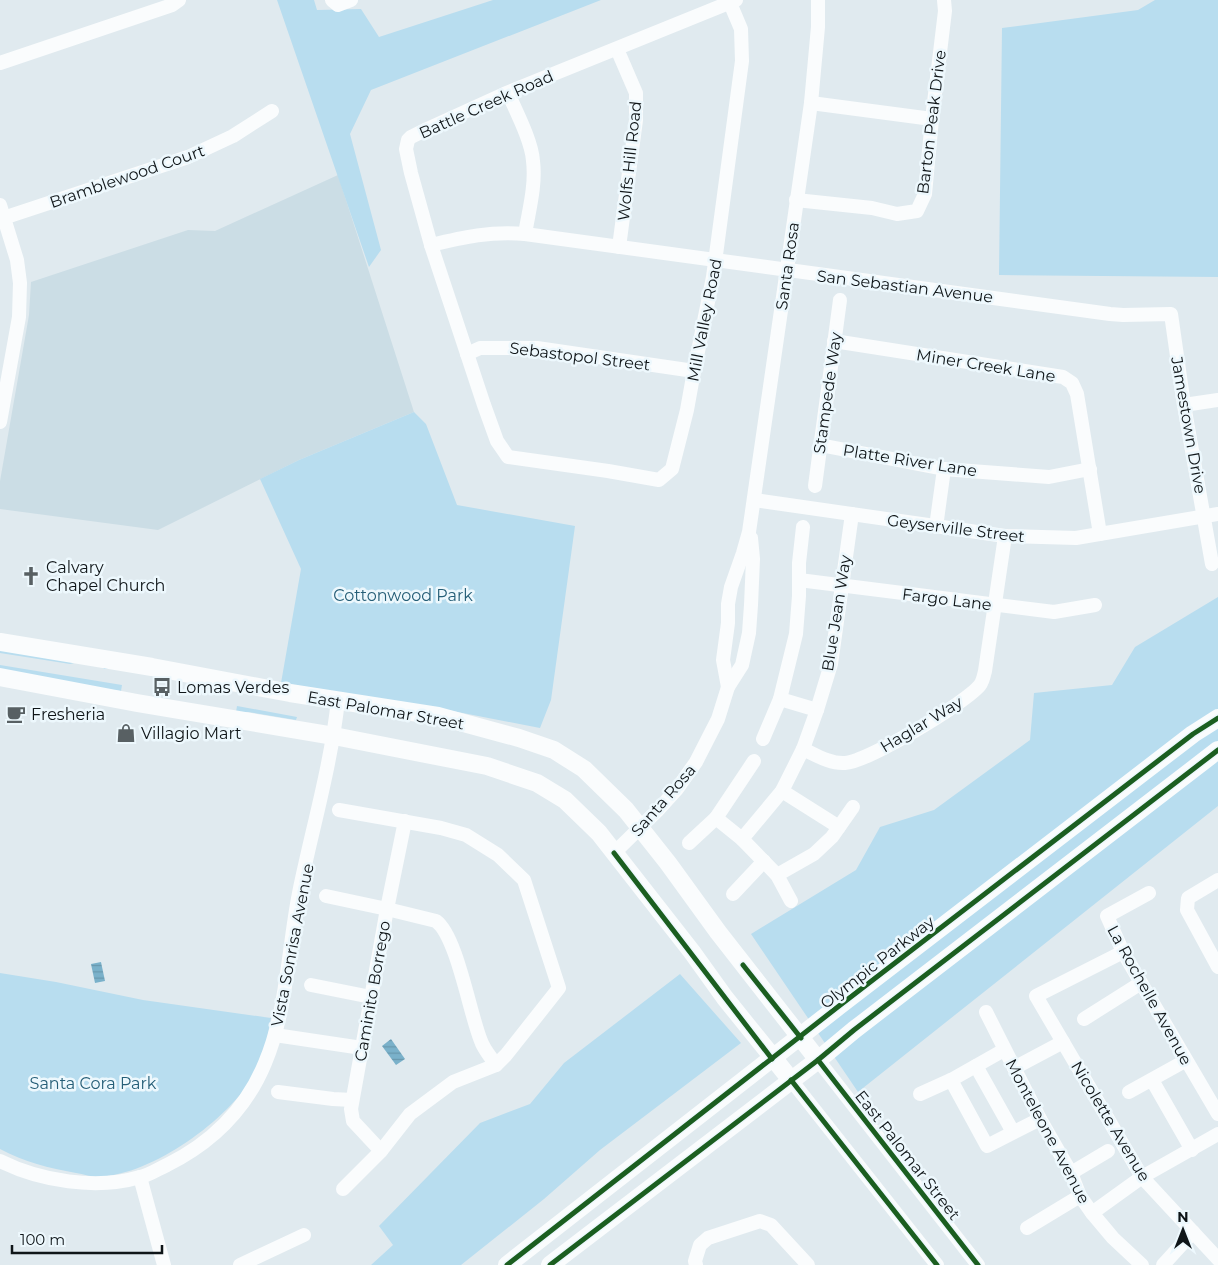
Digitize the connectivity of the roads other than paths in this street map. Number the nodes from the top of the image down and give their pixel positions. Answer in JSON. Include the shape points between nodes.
{"nodes":[{"id":1,"x":179,"y":0,"type":"edge"},
{"id":2,"x":332,"y":0,"type":"edge"},
{"id":3,"x":351,"y":0,"type":"edge"},
{"id":4,"x":818,"y":0,"type":"edge"},
{"id":5,"x":944,"y":0,"type":"edge"},
{"id":6,"x":733,"y":1,"type":"edge"},
{"id":7,"x":617,"y":49,"type":"junction"},
{"id":8,"x":0,"y":63,"type":"edge"},
{"id":9,"x":508,"y":93,"type":"junction"},
{"id":10,"x":810,"y":103,"type":"junction"},
{"id":11,"x":272,"y":111,"type":"dead end"},
{"id":12,"x":932,"y":119,"type":"junction"},
{"id":13,"x":796,"y":200,"type":"junction"},
{"id":14,"x":1,"y":214,"type":"edge"},
{"id":15,"x":525,"y":234,"type":"junction"},
{"id":16,"x":431,"y":245,"type":"junction"},
{"id":17,"x":619,"y":247,"type":"junction"},
{"id":18,"x":716,"y":259,"type":"junction"},
{"id":19,"x":787,"y":270,"type":"junction"},
{"id":20,"x":840,"y":300,"type":"dead end"},
{"id":21,"x":1171,"y":314,"type":"joint"},
{"id":22,"x":834,"y":341,"type":"junction"},
{"id":23,"x":466,"y":354,"type":"junction"},
{"id":24,"x":694,"y":371,"type":"junction"},
{"id":25,"x":3,"y":384,"type":"edge"},
{"id":26,"x":1218,"y":400,"type":"edge"},
{"id":27,"x":1184,"y":405,"type":"junction"},
{"id":28,"x":0,"y":422,"type":"edge"},
{"id":29,"x":820,"y":445,"type":"junction"},
{"id":30,"x":508,"y":457,"type":"joint"},
{"id":31,"x":944,"y":469,"type":"junction"},
{"id":32,"x":1090,"y":469,"type":"junction"},
{"id":33,"x":815,"y":486,"type":"dead end"},
{"id":34,"x":754,"y":500,"type":"junction"},
{"id":35,"x":852,"y":514,"type":"junction"},
{"id":36,"x":1211,"y":515,"type":"edge"},
{"id":37,"x":803,"y":527,"type":"dead end"},
{"id":38,"x":936,"y":527,"type":"junction"},
{"id":39,"x":749,"y":532,"type":"junction"},
{"id":40,"x":1100,"y":534,"type":"junction"},
{"id":41,"x":1005,"y":536,"type":"junction"},
{"id":42,"x":1212,"y":564,"type":"dead end"},
{"id":43,"x":799,"y":580,"type":"junction"},
{"id":44,"x":841,"y":585,"type":"junction"},
{"id":45,"x":995,"y":605,"type":"junction"},
{"id":46,"x":1095,"y":605,"type":"dead end"},
{"id":47,"x":0,"y":642,"type":"edge"},
{"id":48,"x":0,"y":677,"type":"edge"},
{"id":49,"x":728,"y":687,"type":"junction"},
{"id":50,"x":780,"y":699,"type":"junction"},
{"id":51,"x":338,"y":700,"type":"junction"},
{"id":52,"x":817,"y":710,"type":"junction"},
{"id":53,"x":1218,"y":718,"type":"edge"},
{"id":54,"x":334,"y":736,"type":"junction"},
{"id":55,"x":764,"y":739,"type":"dead end"},
{"id":56,"x":803,"y":749,"type":"junction"},
{"id":57,"x":1218,"y":750,"type":"edge"},
{"id":58,"x":754,"y":761,"type":"dead end"},
{"id":59,"x":782,"y":791,"type":"junction"},
{"id":60,"x":853,"y":807,"type":"dead end"},
{"id":61,"x":339,"y":810,"type":"dead end"},
{"id":62,"x":716,"y":818,"type":"junction"},
{"id":63,"x":405,"y":822,"type":"junction"},
{"id":64,"x":640,"y":828,"type":"junction"},
{"id":65,"x":838,"y":828,"type":"junction"},
{"id":66,"x":742,"y":839,"type":"junction"},
{"id":67,"x":689,"y":843,"type":"dead end"},
{"id":68,"x":614,"y":853,"type":"junction"},
{"id":69,"x":764,"y":862,"type":"junction"},
{"id":70,"x":777,"y":875,"type":"junction"},
{"id":71,"x":1218,"y":880,"type":"edge"},
{"id":72,"x":1149,"y":893,"type":"dead end"},
{"id":73,"x":733,"y":894,"type":"dead end"},
{"id":74,"x":326,"y":896,"type":"dead end"},
{"id":75,"x":791,"y":901,"type":"dead end"},
{"id":76,"x":387,"y":908,"type":"junction"},
{"id":77,"x":1122,"y":952,"type":"junction"},
{"id":78,"x":1218,"y":967,"type":"edge"},
{"id":79,"x":1141,"y":983,"type":"junction"},
{"id":80,"x":311,"y":985,"type":"dead end"},
{"id":81,"x":372,"y":997,"type":"junction"},
{"id":82,"x":986,"y":1012,"type":"dead end"},
{"id":83,"x":1084,"y":1019,"type":"dead end"},
{"id":84,"x":275,"y":1035,"type":"junction"},
{"id":85,"x":801,"y":1038,"type":"junction"},
{"id":86,"x":1063,"y":1042,"type":"junction"},
{"id":87,"x":362,"y":1048,"type":"junction"},
{"id":88,"x":1004,"y":1050,"type":"junction"},
{"id":89,"x":772,"y":1058,"type":"junction"},
{"id":90,"x":818,"y":1060,"type":"junction"},
{"id":91,"x":1186,"y":1061,"type":"junction"},
{"id":92,"x":496,"y":1064,"type":"junction"},
{"id":93,"x":976,"y":1066,"type":"junction"},
{"id":94,"x":1014,"y":1068,"type":"junction"},
{"id":95,"x":791,"y":1080,"type":"junction"},
{"id":96,"x":951,"y":1080,"type":"junction"},
{"id":97,"x":1152,"y":1080,"type":"junction"},
{"id":98,"x":278,"y":1092,"type":"dead end"},
{"id":99,"x":1129,"y":1092,"type":"dead end"},
{"id":100,"x":920,"y":1094,"type":"dead end"},
{"id":101,"x":352,"y":1100,"type":"junction"},
{"id":102,"x":1218,"y":1114,"type":"edge"},
{"id":103,"x":1040,"y":1119,"type":"junction"},
{"id":104,"x":1013,"y":1132,"type":"junction"},
{"id":105,"x":1218,"y":1134,"type":"edge"},
{"id":106,"x":1192,"y":1150,"type":"junction"},
{"id":107,"x":381,"y":1151,"type":"junction"},
{"id":108,"x":1108,"y":1151,"type":"dead end"},
{"id":109,"x":0,"y":1161,"type":"edge"},
{"id":110,"x":1070,"y":1173,"type":"junction"},
{"id":111,"x":140,"y":1177,"type":"junction"},
{"id":112,"x":1142,"y":1177,"type":"junction"},
{"id":113,"x":343,"y":1188,"type":"dead end"},
{"id":114,"x":1080,"y":1196,"type":"junction"},
{"id":115,"x":1092,"y":1213,"type":"junction"},
{"id":116,"x":1027,"y":1228,"type":"dead end"},
{"id":117,"x":1193,"y":1232,"type":"junction"},
{"id":118,"x":304,"y":1235,"type":"dead end"},
{"id":119,"x":1218,"y":1258,"type":"edge"},
{"id":120,"x":1135,"y":1263,"type":"edge"},
{"id":121,"x":164,"y":1265,"type":"edge"},
{"id":122,"x":240,"y":1265,"type":"edge"},
{"id":123,"x":507,"y":1265,"type":"edge"},
{"id":124,"x":550,"y":1265,"type":"edge"},
{"id":125,"x":696,"y":1265,"type":"edge"},
{"id":126,"x":808,"y":1265,"type":"edge"},
{"id":127,"x":937,"y":1265,"type":"edge"},
{"id":128,"x":978,"y":1265,"type":"edge"},
{"id":129,"x":1163,"y":1265,"type":"edge"}],
"edges":[{"from":1,"to":8,"type":"street"},
{"from":2,"to":3,"type":"street","via":[[338,4]]},
{"from":4,"to":10,"type":"street","name":"Santa Rosa"},
{"from":5,"to":12,"type":"street","name":"Barton Peak Drive"},
{"from":6,"to":7,"type":"street","name":"Battle Creek Road"},
{"from":6,"to":18,"type":"street","name":"Mill Valley Road","via":[[740,29],[742,61]]},
{"from":7,"to":9,"type":"street","name":"Battle Creek Road"},
{"from":7,"to":17,"type":"street","name":"Wolfs Hill Road","via":[[636,93]]},
{"from":9,"to":15,"type":"street","via":[[533,160],[533,184]]},
{"from":9,"to":16,"type":"street","name":"Battle Creek Road","via":[[427,128],[408,140],[406,150],[411,173]]},
{"from":10,"to":12,"type":"street"},
{"from":10,"to":13,"type":"street","name":"Santa Rosa"},
{"from":11,"to":14,"type":"street","name":"Bramblewood Court","via":[[233,136],[188,158]]},
{"from":12,"to":13,"type":"street","name":"Barton Peak Drive","via":[[925,194],[917,211],[897,214],[872,208]]},
{"from":13,"to":19,"type":"street","name":"Santa Rosa"},
{"from":14,"to":25,"type":"street","via":[[17,260],[20,283],[20,317]]},
{"from":15,"to":16,"type":"street","name":"San Sebastian Avenue","via":[[481,234]]},
{"from":15,"to":17,"type":"street","name":"San Sebastian Avenue"},
{"from":16,"to":23,"type":"street","name":"Battle Creek Road"},
{"from":17,"to":18,"type":"street","name":"San Sebastian Avenue"},
{"from":18,"to":19,"type":"street","name":"San Sebastian Avenue"},
{"from":18,"to":24,"type":"street","name":"Mill Valley Road"},
{"from":19,"to":21,"type":"street","name":"San Sebastian Avenue","via":[[1110,314]]},
{"from":19,"to":34,"type":"street","name":"Santa Rosa"},
{"from":20,"to":22,"type":"street","name":"Stampede Way"},
{"from":21,"to":27,"type":"street","name":"Jamestown Drive"},
{"from":22,"to":29,"type":"street","name":"Stampede Way"},
{"from":22,"to":32,"type":"street","name":"Miner Creek Lane","via":[[1063,377],[1072,382],[1077,394]]},
{"from":23,"to":24,"type":"street","name":"Sebastopol Street","via":[[480,348],[537,348]]},
{"from":23,"to":30,"type":"street","name":"Battle Creek Road","via":[[497,441]]},
{"from":24,"to":30,"type":"street","name":"Mill Valley Road","via":[[672,469],[659,480]]},
{"from":25,"to":28,"type":"street"},
{"from":26,"to":27,"type":"street"},
{"from":27,"to":36,"type":"street","name":"Jamestown Drive"},
{"from":29,"to":31,"type":"street","name":"Platte River Lane"},
{"from":29,"to":33,"type":"street","name":"Stampede Way"},
{"from":31,"to":32,"type":"street","name":"Platte River Lane","via":[[1049,477]]},
{"from":31,"to":38,"type":"street"},
{"from":32,"to":40,"type":"street","name":"Miner Creek Lane"},
{"from":34,"to":35,"type":"street","name":"Geyserville Street"},
{"from":34,"to":39,"type":"street","name":"Santa Rosa"},
{"from":35,"to":38,"type":"street","name":"Geyserville Street"},
{"from":35,"to":44,"type":"street","name":"Blue Jean Way"},
{"from":36,"to":40,"type":"street","name":"Geyserville Street"},
{"from":36,"to":42,"type":"street","name":"Jamestown Drive"},
{"from":37,"to":43,"type":"street"},
{"from":38,"to":41,"type":"street","name":"Geyserville Street"},
{"from":39,"to":49,"type":"street","name":"Santa Rosa","via":[[728,604],[723,660]]},
{"from":39,"to":49,"type":"street","name":"Santa Rosa","via":[[753,560],[752,605],[742,665]]},
{"from":40,"to":41,"type":"street","name":"Geyserville Street","via":[[1076,538]]},
{"from":41,"to":45,"type":"street","name":"Haglar Way"},
{"from":43,"to":44,"type":"street","name":"Fargo Lane"},
{"from":43,"to":50,"type":"street","via":[[796,634]]},
{"from":44,"to":45,"type":"street","name":"Fargo Lane"},
{"from":44,"to":52,"type":"street","name":"Blue Jean Way","via":[[831,664]]},
{"from":45,"to":46,"type":"street","name":"Fargo Lane","via":[[1054,612]]},
{"from":45,"to":56,"type":"street","name":"Haglar Way","via":[[981,684],[965,699],[853,762],[828,761]]},
{"from":47,"to":51,"type":"main road","name":"East Palomar Street"},
{"from":48,"to":54,"type":"main road"},
{"from":49,"to":64,"type":"street","name":"Santa Rosa","via":[[718,719],[696,762],[677,789]]},
{"from":50,"to":52,"type":"street"},
{"from":50,"to":55,"type":"street"},
{"from":51,"to":54,"type":"street","name":"Vista Sonrisa Avenue"},
{"from":51,"to":64,"type":"main road","name":"East Palomar Street","via":[[438,716],[554,750],[584,769]]},
{"from":52,"to":56,"type":"street","name":"Blue Jean Way"},
{"from":53,"to":85,"type":"main road","name":"Olympic Parkway","via":[[1193,734]]},
{"from":54,"to":68,"type":"main road","via":[[487,766],[537,782],[565,800],[599,833]]},
{"from":54,"to":84,"type":"street","name":"Vista Sonrisa Avenue","via":[[299,894]]},
{"from":56,"to":59,"type":"street","name":"Blue Jean Way"},
{"from":57,"to":90,"type":"main road"},
{"from":58,"to":62,"type":"street"},
{"from":59,"to":65,"type":"street"},
{"from":59,"to":66,"type":"street","name":"Blue Jean Way"},
{"from":60,"to":65,"type":"street"},
{"from":61,"to":63,"type":"street"},
{"from":62,"to":66,"type":"street"},
{"from":62,"to":67,"type":"street"},
{"from":63,"to":76,"type":"street","name":"Caminito Borrego"},
{"from":63,"to":92,"type":"street","via":[[466,835],[498,855],[524,880],[559,988]]},
{"from":64,"to":68,"type":"street","name":"Santa Rosa"},
{"from":64,"to":85,"type":"main road","name":"East Palomar Street"},
{"from":65,"to":70,"type":"street","via":[[814,854]]},
{"from":66,"to":69,"type":"street"},
{"from":68,"to":89,"type":"main road"},
{"from":69,"to":70,"type":"street"},
{"from":69,"to":73,"type":"street"},
{"from":70,"to":75,"type":"street"},
{"from":71,"to":78,"type":"street","via":[[1188,898],[1187,910]]},
{"from":72,"to":77,"type":"street","name":"La Rochelle Avenue","via":[[1107,916]]},
{"from":74,"to":76,"type":"street"},
{"from":76,"to":81,"type":"street","name":"Caminito Borrego"},
{"from":76,"to":92,"type":"street","via":[[436,921],[446,931],[481,1043]]},
{"from":77,"to":79,"type":"street","name":"La Rochelle Avenue"},
{"from":77,"to":86,"type":"street","name":"Nicolette Avenue","via":[[1036,996]]},
{"from":79,"to":83,"type":"street"},
{"from":79,"to":91,"type":"street","name":"La Rochelle Avenue"},
{"from":80,"to":81,"type":"street"},
{"from":81,"to":87,"type":"street","name":"Caminito Borrego"},
{"from":82,"to":88,"type":"street","name":"Monteleone Avenue"},
{"from":84,"to":87,"type":"street"},
{"from":84,"to":111,"type":"street","name":"Vista Sonrisa Avenue","via":[[262,1070],[243,1103],[222,1128],[183,1157]]},
{"from":85,"to":89,"type":"main road","name":"Olympic Parkway"},
{"from":85,"to":90,"type":"main road","name":"East Palomar Street"},
{"from":86,"to":94,"type":"street"},
{"from":86,"to":112,"type":"street","name":"Nicolette Avenue"},
{"from":87,"to":101,"type":"street","name":"Caminito Borrego"},
{"from":88,"to":93,"type":"street"},
{"from":88,"to":94,"type":"street","name":"Monteleone Avenue"},
{"from":89,"to":95,"type":"main road"},
{"from":89,"to":123,"type":"main road","name":"Olympic Parkway"},
{"from":90,"to":95,"type":"main road"},
{"from":90,"to":128,"type":"street","name":"East Palomar Street"},
{"from":91,"to":97,"type":"street"},
{"from":91,"to":102,"type":"street","name":"La Rochelle Avenue"},
{"from":92,"to":107,"type":"street","via":[[453,1082],[417,1108]]},
{"from":93,"to":96,"type":"street"},
{"from":93,"to":104,"type":"street"},
{"from":94,"to":103,"type":"street","name":"Monteleone Avenue"},
{"from":95,"to":124,"type":"main road"},
{"from":95,"to":127,"type":"street"},
{"from":96,"to":100,"type":"street"},
{"from":96,"to":104,"type":"street","via":[[987,1146]]},
{"from":97,"to":99,"type":"street"},
{"from":97,"to":106,"type":"street"},
{"from":98,"to":101,"type":"street"},
{"from":101,"to":107,"type":"street","name":"Caminito Borrego","via":[[353,1121]]},
{"from":103,"to":104,"type":"street"},
{"from":103,"to":110,"type":"street","name":"Monteleone Avenue"},
{"from":105,"to":106,"type":"street"},
{"from":106,"to":112,"type":"street"},
{"from":107,"to":113,"type":"street"},
{"from":108,"to":110,"type":"street"},
{"from":109,"to":111,"type":"street","name":"Vista Sonrisa Avenue","via":[[25,1172],[66,1181]]},
{"from":110,"to":114,"type":"street","name":"Monteleone Avenue"},
{"from":111,"to":121,"type":"street"},
{"from":112,"to":115,"type":"street"},
{"from":112,"to":117,"type":"street","name":"Nicolette Avenue"},
{"from":114,"to":115,"type":"street","name":"Monteleone Avenue"},
{"from":114,"to":116,"type":"street"},
{"from":115,"to":120,"type":"street","name":"Monteleone Avenue"},
{"from":117,"to":119,"type":"street","name":"Nicolette Avenue"},
{"from":117,"to":129,"type":"street"},
{"from":118,"to":122,"type":"street"},
{"from":125,"to":126,"type":"street","via":[[700,1245],[708,1238],[760,1222],[771,1225]]}]}
